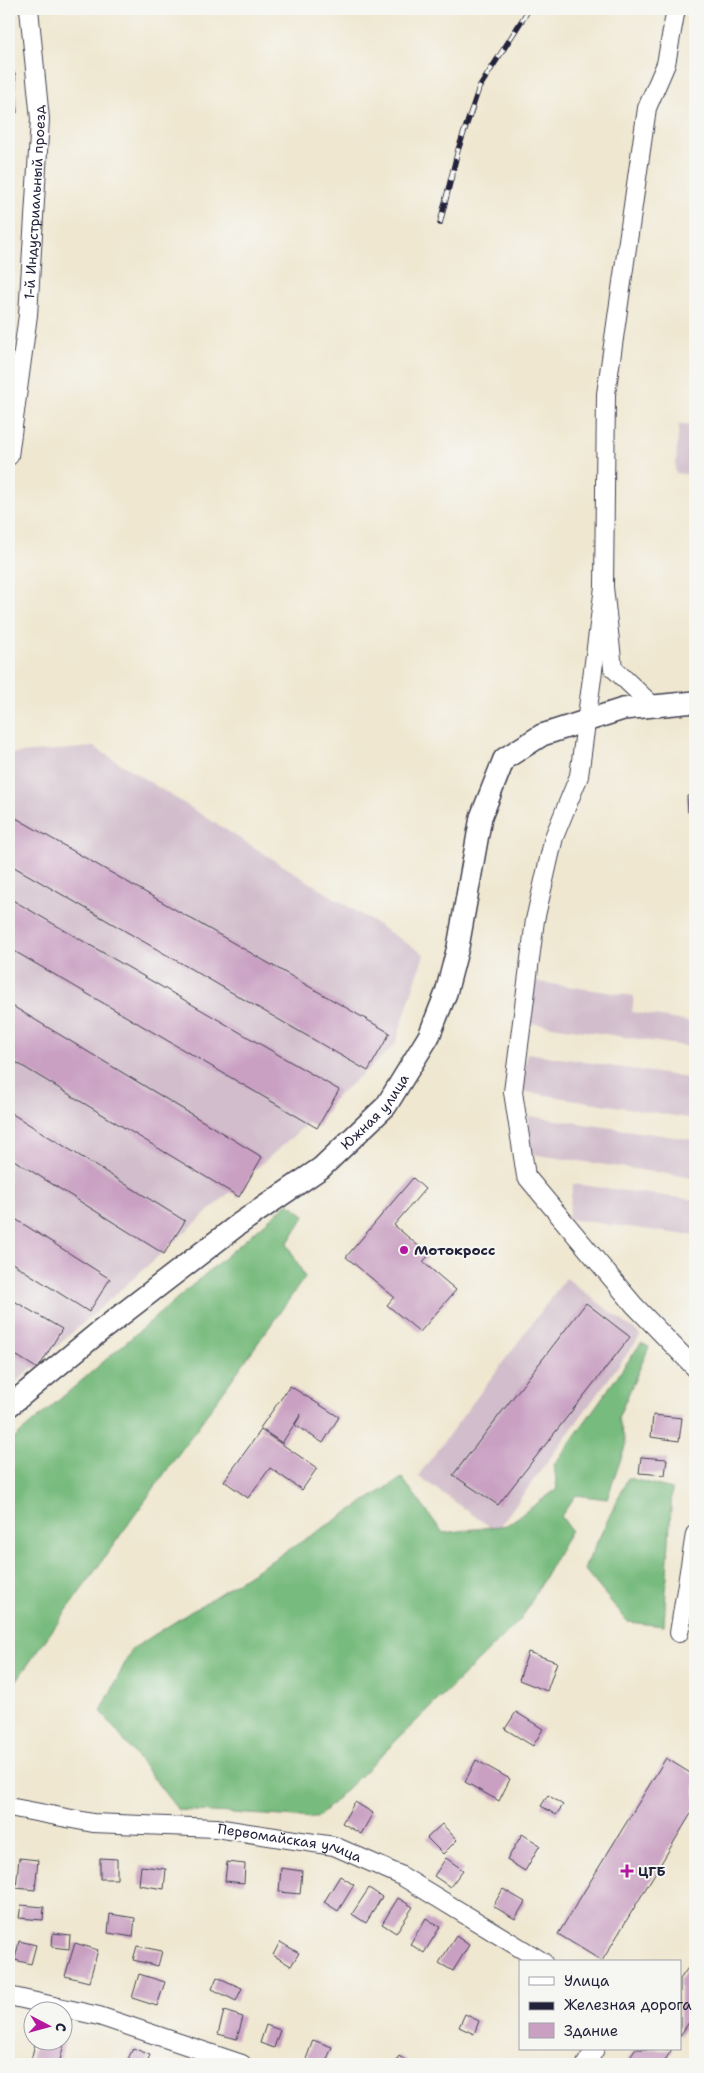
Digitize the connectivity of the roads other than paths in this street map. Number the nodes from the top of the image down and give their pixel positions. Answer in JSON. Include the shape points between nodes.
{"nodes":[{"id":1,"x":29,"y":9,"type":"edge"},
{"id":2,"x":676,"y":9,"type":"edge"},
{"id":3,"x":9,"y":456,"type":"edge"},
{"id":4,"x":604,"y":587,"type":"junction"},
{"id":5,"x":695,"y":702,"type":"edge"},
{"id":6,"x":652,"y":705,"type":"junction"},
{"id":7,"x":585,"y":722,"type":"junction"},
{"id":8,"x":695,"y":1368,"type":"edge"},
{"id":9,"x":9,"y":1406,"type":"edge"},
{"id":10,"x":695,"y":1534,"type":"edge"},
{"id":11,"x":679,"y":1633,"type":"dead end"},
{"id":12,"x":9,"y":1807,"type":"edge"},
{"id":13,"x":540,"y":1960,"type":"edge"},
{"id":14,"x":9,"y":1996,"type":"edge"},
{"id":15,"x":594,"y":2050,"type":"edge"},
{"id":16,"x":242,"y":2064,"type":"edge"},
{"id":17,"x":586,"y":2064,"type":"edge"}],
"edges":[{"from":1,"to":3,"type":"street","name":"1-й Индустриальный проезд","via":[[40,119],[28,315]]},
{"from":2,"to":4,"type":"street","via":[[666,64],[647,108],[606,394]]},
{"from":4,"to":6,"type":"street","via":[[613,668]]},
{"from":4,"to":7,"type":"street"},
{"from":5,"to":6,"type":"street","name":"Южная улица"},
{"from":6,"to":7,"type":"street","name":"Южная улица","via":[[623,709]]},
{"from":7,"to":8,"type":"street","via":[[579,776],[554,837],[535,920],[513,1092],[526,1176],[634,1305]]},
{"from":7,"to":9,"type":"street","name":"Южная улица","via":[[542,735],[504,759],[481,817],[458,947],[446,993],[429,1036],[386,1106],[321,1168],[239,1224],[98,1332]]},
{"from":10,"to":11,"type":"street"},
{"from":12,"to":13,"type":"street","name":"Первомайская улица","via":[[93,1823],[216,1828],[334,1846],[400,1875]]},
{"from":14,"to":16,"type":"street","via":[[99,2016]]},
{"from":15,"to":17,"type":"street"}]}
